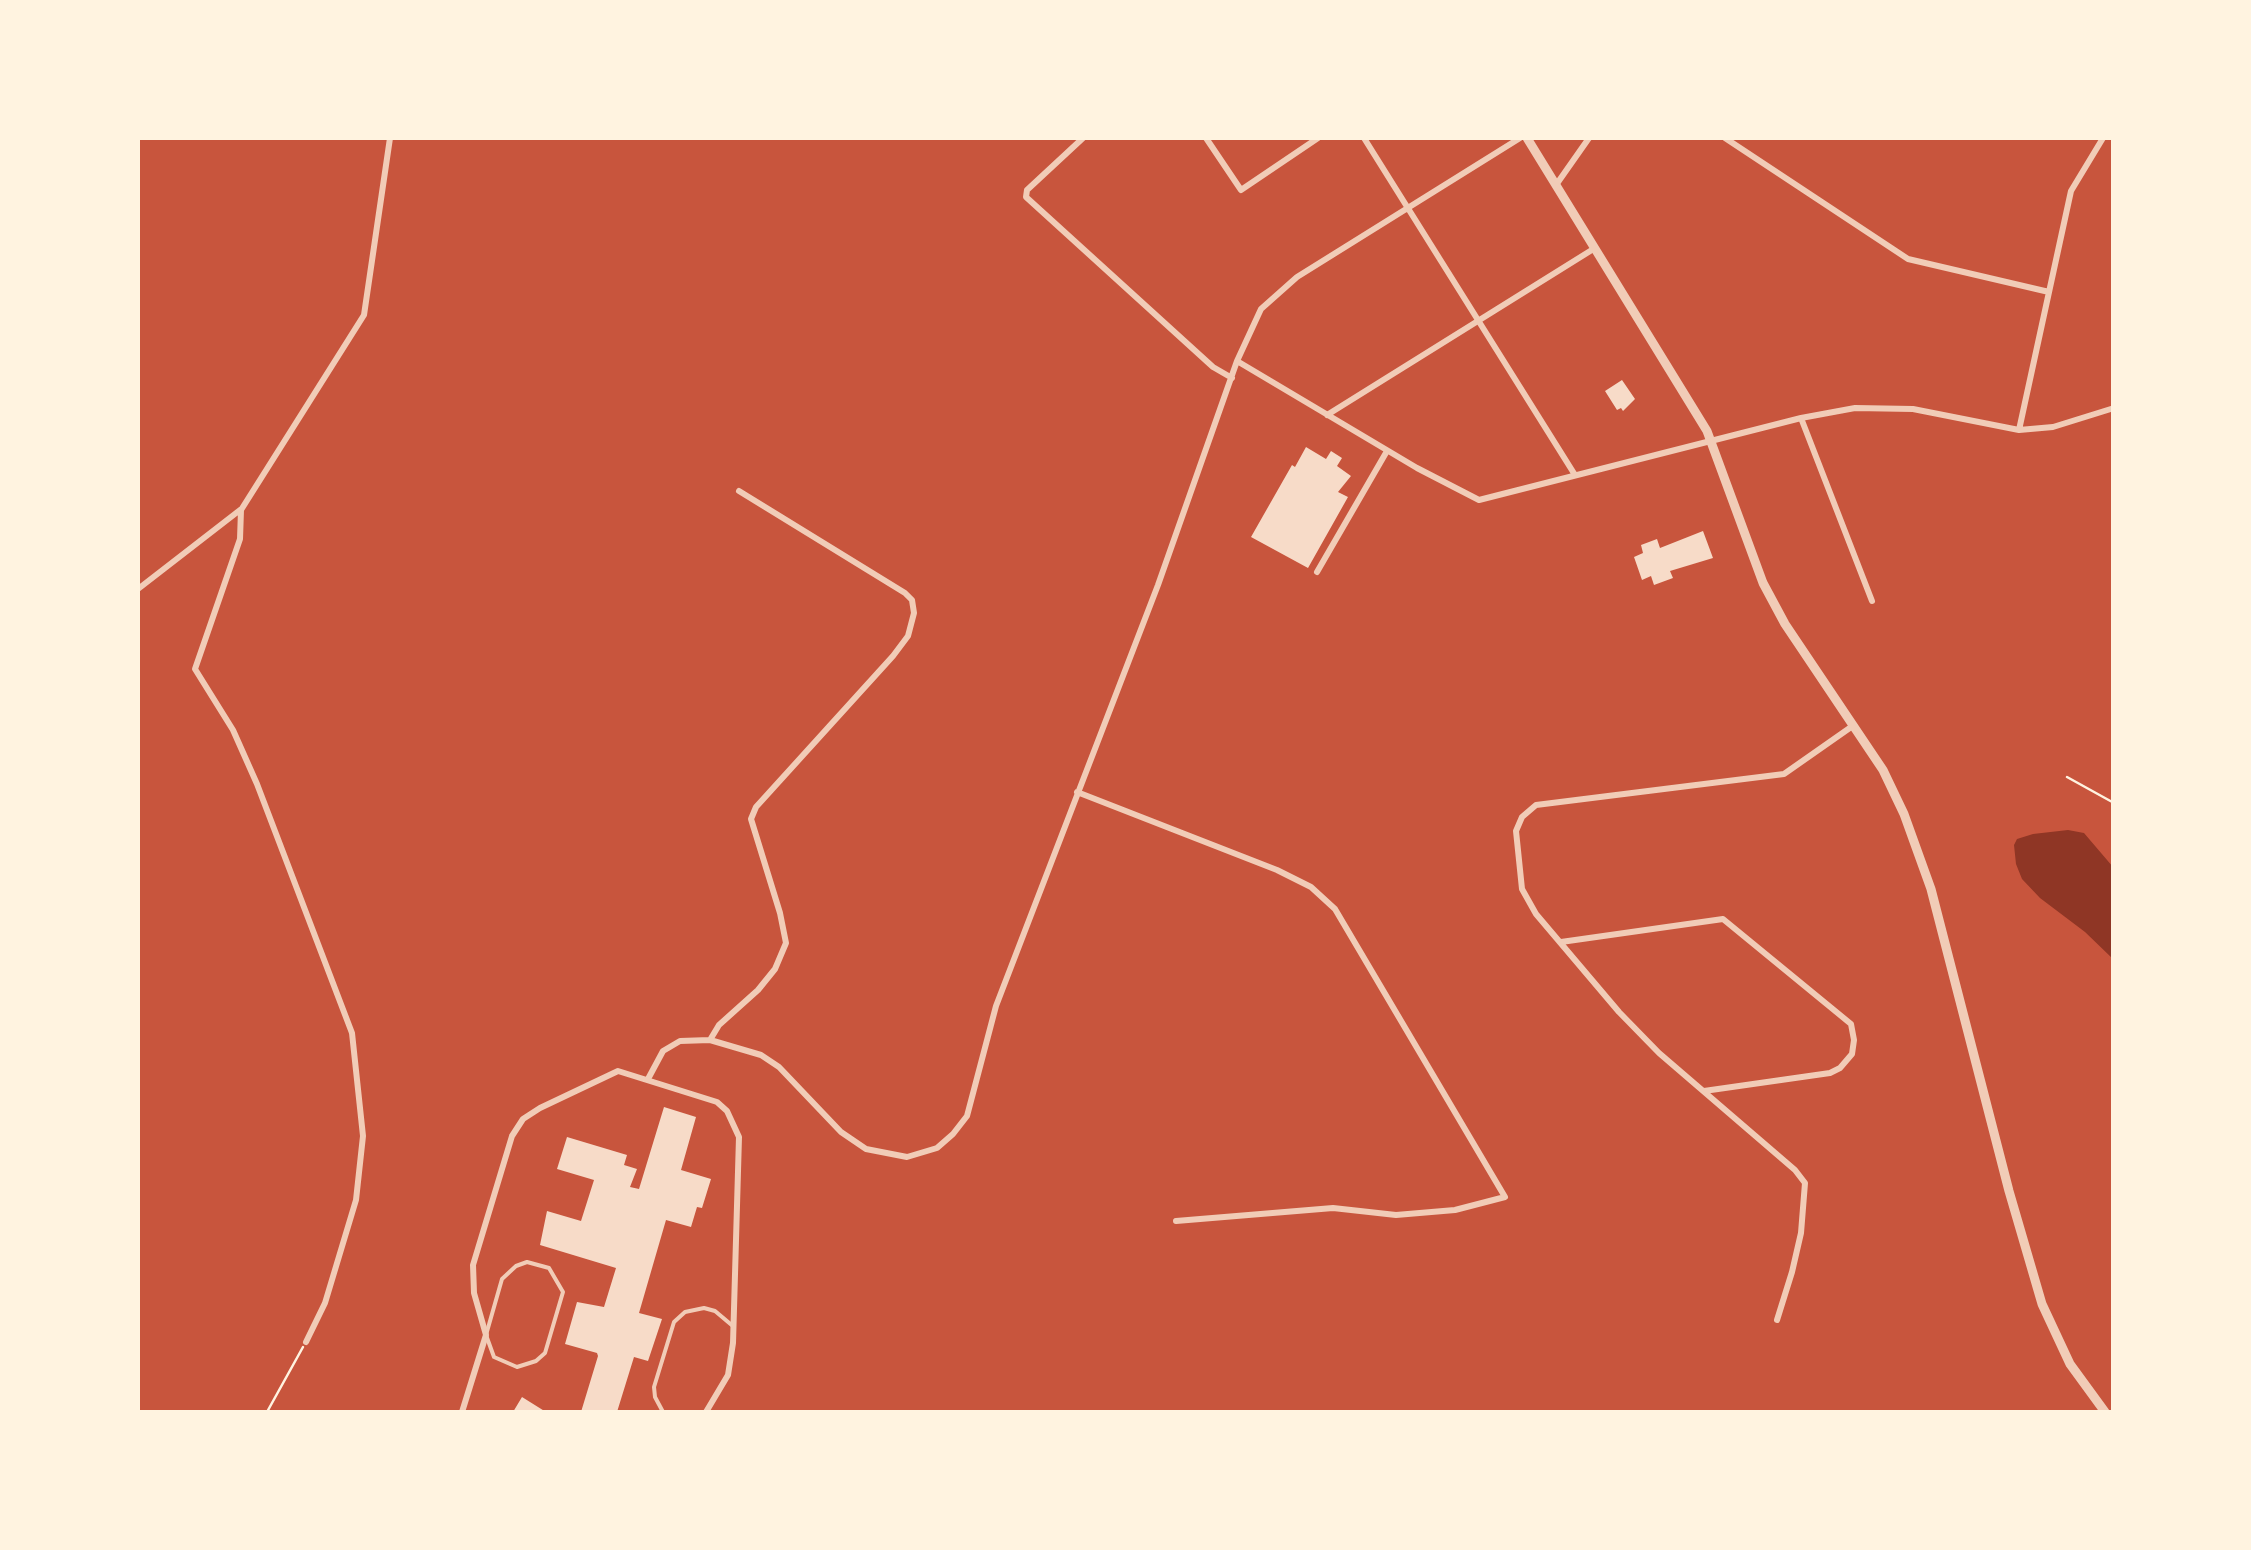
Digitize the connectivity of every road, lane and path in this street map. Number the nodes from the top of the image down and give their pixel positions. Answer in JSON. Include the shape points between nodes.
{"nodes":[{"id":1,"x":390,"y":138,"type":"edge"},
{"id":2,"x":1083,"y":138,"type":"edge"},
{"id":3,"x":1206,"y":138,"type":"edge"},
{"id":4,"x":1318,"y":138,"type":"edge"},
{"id":5,"x":1364,"y":138,"type":"edge"},
{"id":6,"x":1523,"y":138,"type":"edge"},
{"id":7,"x":1589,"y":138,"type":"edge"},
{"id":8,"x":1725,"y":138,"type":"edge"},
{"id":9,"x":2103,"y":138,"type":"edge"},
{"id":10,"x":1556,"y":185,"type":"junction"},
{"id":11,"x":1406,"y":206,"type":"junction"},
{"id":12,"x":1595,"y":248,"type":"junction"},
{"id":13,"x":2049,"y":292,"type":"junction"},
{"id":14,"x":1479,"y":320,"type":"junction"},
{"id":15,"x":1237,"y":361,"type":"junction"},
{"id":16,"x":1232,"y":378,"type":"junction"},
{"id":17,"x":2114,"y":408,"type":"edge"},
{"id":18,"x":1328,"y":415,"type":"junction"},
{"id":19,"x":1801,"y":418,"type":"junction"},
{"id":20,"x":2020,"y":430,"type":"junction"},
{"id":21,"x":1711,"y":440,"type":"junction"},
{"id":22,"x":1387,"y":451,"type":"junction"},
{"id":23,"x":1575,"y":475,"type":"junction"},
{"id":24,"x":739,"y":491,"type":"dead end"},
{"id":25,"x":241,"y":510,"type":"junction"},
{"id":26,"x":1316,"y":572,"type":"dead end"},
{"id":27,"x":138,"y":589,"type":"edge"},
{"id":28,"x":1872,"y":601,"type":"dead end"},
{"id":29,"x":1854,"y":725,"type":"junction"},
{"id":30,"x":2067,"y":777,"type":"dead end"},
{"id":31,"x":1077,"y":792,"type":"junction"},
{"id":32,"x":2114,"y":803,"type":"edge"},
{"id":33,"x":1560,"y":942,"type":"junction"},
{"id":34,"x":710,"y":1040,"type":"junction"},
{"id":35,"x":648,"y":1078,"type":"junction"},
{"id":36,"x":1704,"y":1091,"type":"junction"},
{"id":37,"x":1176,"y":1221,"type":"dead end"},
{"id":38,"x":1777,"y":1320,"type":"dead end"},
{"id":39,"x":734,"y":1327,"type":"junction"},
{"id":40,"x":486,"y":1334,"type":"junction"},
{"id":41,"x":306,"y":1342,"type":"joint"},
{"id":42,"x":267,"y":1412,"type":"edge"},
{"id":43,"x":462,"y":1412,"type":"edge"},
{"id":44,"x":663,"y":1412,"type":"edge"},
{"id":45,"x":706,"y":1412,"type":"edge"},
{"id":46,"x":2105,"y":1412,"type":"edge"}],
"edges":[{"from":1,"to":25,"type":"street","via":[[364,315]]},
{"from":2,"to":16,"type":"street","via":[[1026,197],[1213,368]]},
{"from":3,"to":4,"type":"street","via":[[1241,190]]},
{"from":5,"to":11,"type":"street"},
{"from":6,"to":10,"type":"street"},
{"from":6,"to":11,"type":"street"},
{"from":7,"to":10,"type":"street"},
{"from":8,"to":13,"type":"street","via":[[1908,260]]},
{"from":9,"to":13,"type":"street","via":[[2071,190]]},
{"from":10,"to":12,"type":"street"},
{"from":11,"to":14,"type":"street"},
{"from":11,"to":15,"type":"street","via":[[1273,296]]},
{"from":12,"to":14,"type":"street"},
{"from":12,"to":21,"type":"street"},
{"from":13,"to":20,"type":"street"},
{"from":14,"to":18,"type":"street"},
{"from":14,"to":23,"type":"street"},
{"from":15,"to":16,"type":"street"},
{"from":15,"to":18,"type":"street"},
{"from":16,"to":31,"type":"street"},
{"from":17,"to":20,"type":"street"},
{"from":18,"to":22,"type":"street"},
{"from":19,"to":20,"type":"street","via":[[1855,408],[1913,409]]},
{"from":19,"to":21,"type":"street"},
{"from":19,"to":28,"type":"street"},
{"from":21,"to":23,"type":"street"},
{"from":21,"to":29,"type":"street","via":[[1763,583]]},
{"from":22,"to":23,"type":"street","via":[[1479,500]]},
{"from":22,"to":26,"type":"street"},
{"from":24,"to":34,"type":"street","via":[[905,593],[914,614],[893,656],[756,807],[752,820],[786,943],[776,969]]},
{"from":25,"to":27,"type":"street"},
{"from":25,"to":41,"type":"street","via":[[240,539],[195,669],[257,784],[352,1033],[363,1136],[351,1216]]},
{"from":29,"to":33,"type":"street","via":[[1784,774],[1536,804],[1516,831],[1522,889]]},
{"from":29,"to":46,"type":"street","via":[[1883,770],[1926,874],[2042,1304],[2070,1364]]},
{"from":30,"to":32,"type":"path"},
{"from":31,"to":34,"type":"street","via":[[996,1006],[968,1116],[936,1148],[907,1156],[866,1149],[762,1055]]},
{"from":31,"to":37,"type":"street","via":[[1278,870],[1335,909],[1505,1197],[1396,1216],[1334,1208]]},
{"from":33,"to":36,"type":"street","via":[[1632,1026]]},
{"from":33,"to":36,"type":"street","via":[[1723,919],[1851,1024],[1852,1054],[1830,1073]]},
{"from":34,"to":35,"type":"street","via":[[663,1051]]},
{"from":35,"to":39,"type":"street","via":[[716,1102],[739,1137]]},
{"from":35,"to":40,"type":"street","via":[[618,1071],[605,1076],[540,1108],[512,1136],[473,1264]]},
{"from":36,"to":38,"type":"street","via":[[1806,1183]]},
{"from":39,"to":44,"type":"lane","via":[[704,1308],[674,1322],[654,1387]]},
{"from":39,"to":45,"type":"street","via":[[728,1375]]},
{"from":40,"to":40,"type":"lane","via":[[505,1364],[526,1366],[545,1353],[563,1292],[548,1268],[527,1262],[506,1272]]},
{"from":40,"to":43,"type":"street"},
{"from":41,"to":42,"type":"path"}]}
